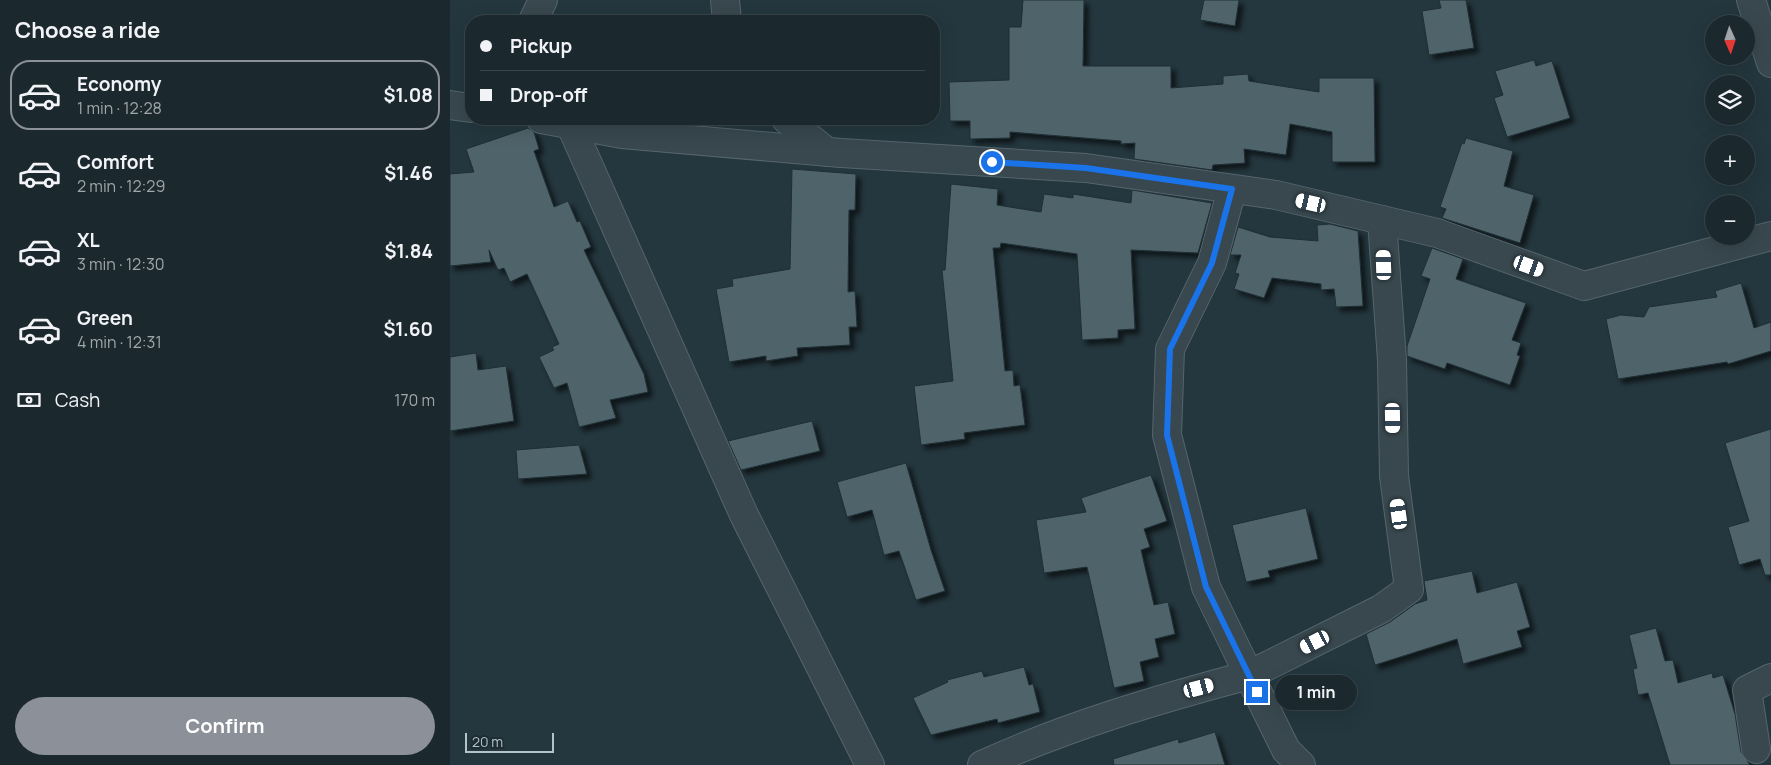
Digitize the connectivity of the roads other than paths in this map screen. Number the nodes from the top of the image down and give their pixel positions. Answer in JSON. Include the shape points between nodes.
{"nodes":[{"id":1,"x":543,"y":0,"type":"edge"},
{"id":2,"x":552,"y":0,"type":"edge"},
{"id":3,"x":725,"y":0,"type":"edge"},
{"id":4,"x":1751,"y":0,"type":"edge"},
{"id":5,"x":536,"y":15,"type":"edge"},
{"id":6,"x":553,"y":15,"type":"edge"},
{"id":7,"x":726,"y":15,"type":"edge"},
{"id":8,"x":1771,"y":63,"type":"edge"},
{"id":9,"x":450,"y":105,"type":"edge"},
{"id":10,"x":465,"y":107,"type":"edge"},
{"id":11,"x":571,"y":125,"type":"edge"},
{"id":12,"x":585,"y":125,"type":"edge"},
{"id":13,"x":793,"y":125,"type":"edge"},
{"id":14,"x":827,"y":152,"type":"junction"},
{"id":15,"x":1232,"y":189,"type":"junction"},
{"id":16,"x":1382,"y":220,"type":"junction"},
{"id":17,"x":1771,"y":236,"type":"edge"},
{"id":18,"x":1250,"y":675,"type":"junction"},
{"id":19,"x":1771,"y":678,"type":"edge"},
{"id":20,"x":1756,"y":749,"type":"dead end"},
{"id":21,"x":870,"y":765,"type":"edge"},
{"id":22,"x":982,"y":765,"type":"edge"},
{"id":23,"x":1301,"y":765,"type":"edge"}],
"edges":[{"from":1,"to":5,"type":"street"},
{"from":2,"to":6,"type":"street"},
{"from":3,"to":7,"type":"street"},
{"from":4,"to":8,"type":"street"},
{"from":9,"to":10,"type":"street"},
{"from":11,"to":21,"type":"street","via":[[744,515]]},
{"from":12,"to":14,"type":"street","via":[[622,134]]},
{"from":13,"to":14,"type":"street"},
{"from":14,"to":15,"type":"street","via":[[1086,168]]},
{"from":15,"to":16,"type":"street","via":[[1276,195]]},
{"from":15,"to":18,"type":"street","via":[[1212,263],[1170,349],[1167,435],[1206,587]]},
{"from":16,"to":17,"type":"street","via":[[1437,233],[1584,286]]},
{"from":16,"to":18,"type":"street","via":[[1392,360],[1394,476],[1410,589],[1381,609]]},
{"from":18,"to":22,"type":"street","via":[[1147,704],[1026,745]]},
{"from":18,"to":23,"type":"street","via":[[1286,750]]},
{"from":19,"to":20,"type":"street","via":[[1747,690]]}]}
